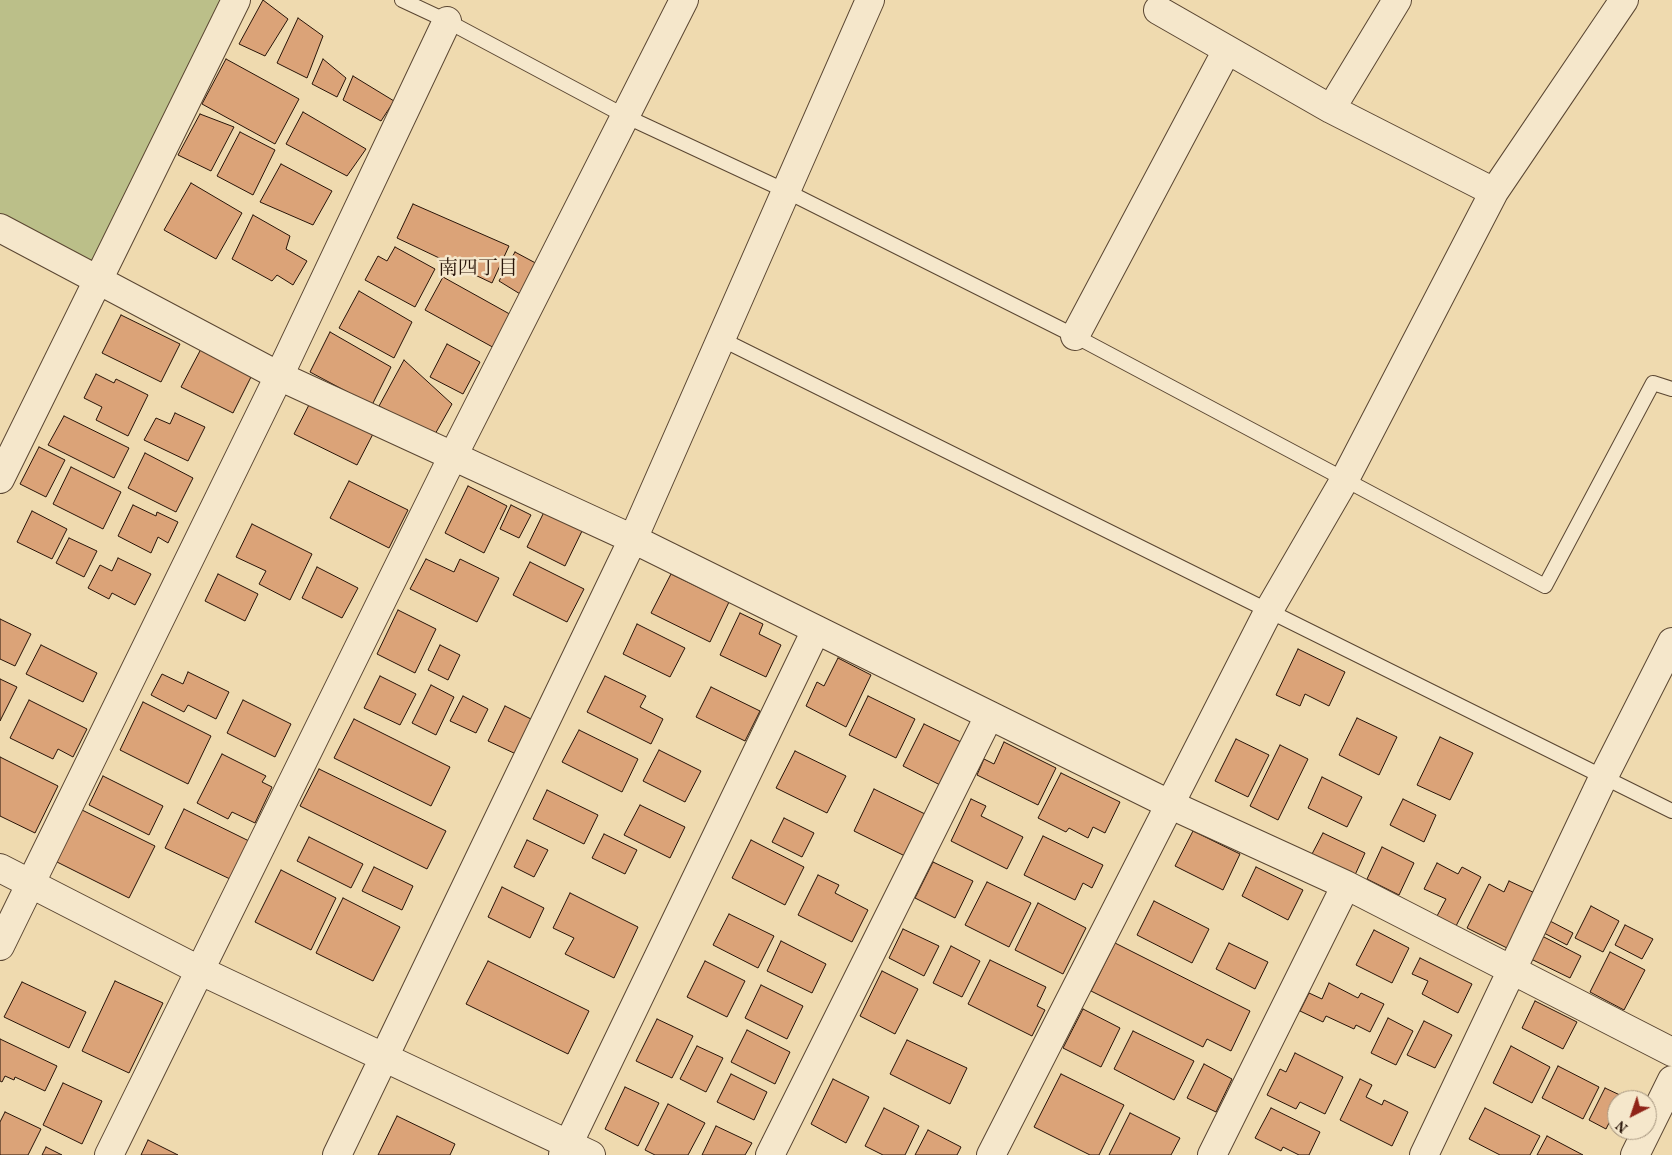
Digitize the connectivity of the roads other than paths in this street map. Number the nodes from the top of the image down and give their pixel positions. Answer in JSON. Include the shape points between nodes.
{"nodes":[{"id":1,"x":236,"y":0,"type":"edge"},
{"id":2,"x":402,"y":0,"type":"edge"},
{"id":3,"x":684,"y":0,"type":"edge"},
{"id":4,"x":870,"y":0,"type":"edge"},
{"id":5,"x":1397,"y":0,"type":"edge"},
{"id":6,"x":1624,"y":0,"type":"edge"},
{"id":7,"x":1158,"y":10,"type":"dead end"},
{"id":8,"x":447,"y":21,"type":"junction"},
{"id":9,"x":1228,"y":50,"type":"junction"},
{"id":10,"x":1331,"y":108,"type":"junction"},
{"id":11,"x":625,"y":116,"type":"junction"},
{"id":12,"x":786,"y":191,"type":"junction"},
{"id":13,"x":1494,"y":192,"type":"junction"},
{"id":14,"x":0,"y":228,"type":"edge"},
{"id":15,"x":97,"y":279,"type":"junction"},
{"id":16,"x":1075,"y":336,"type":"junction"},
{"id":17,"x":721,"y":339,"type":"junction"},
{"id":18,"x":279,"y":376,"type":"junction"},
{"id":19,"x":1672,"y":389,"type":"edge"},
{"id":20,"x":453,"y":456,"type":"junction"},
{"id":21,"x":0,"y":479,"type":"edge"},
{"id":22,"x":1344,"y":479,"type":"junction"},
{"id":23,"x":633,"y":539,"type":"junction"},
{"id":24,"x":1269,"y":610,"type":"junction"},
{"id":25,"x":816,"y":630,"type":"junction"},
{"id":26,"x":1672,"y":642,"type":"edge"},
{"id":27,"x":988,"y":716,"type":"junction"},
{"id":28,"x":1603,"y":778,"type":"junction"},
{"id":29,"x":1169,"y":804,"type":"junction"},
{"id":30,"x":1672,"y":811,"type":"edge"},
{"id":31,"x":0,"y":868,"type":"edge"},
{"id":32,"x":31,"y":882,"type":"junction"},
{"id":33,"x":1346,"y":885,"type":"junction"},
{"id":34,"x":0,"y":946,"type":"edge"},
{"id":35,"x":1513,"y":970,"type":"junction"},
{"id":36,"x":201,"y":971,"type":"junction"},
{"id":37,"x":1672,"y":1052,"type":"edge"},
{"id":38,"x":386,"y":1056,"type":"junction"},
{"id":39,"x":1672,"y":1080,"type":"edge"},
{"id":40,"x":574,"y":1151,"type":"edge"},
{"id":41,"x":109,"y":1155,"type":"edge"},
{"id":42,"x":337,"y":1155,"type":"edge"},
{"id":43,"x":770,"y":1155,"type":"edge"},
{"id":44,"x":991,"y":1155,"type":"edge"},
{"id":45,"x":1212,"y":1155,"type":"edge"},
{"id":46,"x":1424,"y":1155,"type":"edge"},
{"id":47,"x":1635,"y":1155,"type":"edge"}],
"edges":[{"from":1,"to":15,"type":"street"},
{"from":2,"to":8,"type":"lane"},
{"from":3,"to":11,"type":"street"},
{"from":4,"to":12,"type":"street"},
{"from":5,"to":10,"type":"street"},
{"from":6,"to":13,"type":"street"},
{"from":7,"to":9,"type":"street"},
{"from":8,"to":11,"type":"lane"},
{"from":8,"to":18,"type":"street"},
{"from":9,"to":10,"type":"street"},
{"from":9,"to":16,"type":"street"},
{"from":10,"to":13,"type":"street"},
{"from":11,"to":12,"type":"lane"},
{"from":11,"to":20,"type":"street"},
{"from":12,"to":16,"type":"lane"},
{"from":12,"to":17,"type":"street"},
{"from":13,"to":22,"type":"street"},
{"from":14,"to":15,"type":"street"},
{"from":15,"to":18,"type":"street"},
{"from":15,"to":21,"type":"street"},
{"from":16,"to":22,"type":"lane"},
{"from":17,"to":23,"type":"street"},
{"from":17,"to":24,"type":"lane"},
{"from":18,"to":20,"type":"street"},
{"from":18,"to":32,"type":"street"},
{"from":19,"to":22,"type":"lane","via":[[1653,383],[1545,586]]},
{"from":20,"to":23,"type":"street"},
{"from":20,"to":36,"type":"street"},
{"from":22,"to":24,"type":"street"},
{"from":23,"to":25,"type":"street"},
{"from":23,"to":38,"type":"street"},
{"from":24,"to":28,"type":"lane"},
{"from":24,"to":29,"type":"street"},
{"from":25,"to":27,"type":"street"},
{"from":25,"to":40,"type":"street"},
{"from":26,"to":28,"type":"street"},
{"from":27,"to":29,"type":"street"},
{"from":27,"to":43,"type":"street"},
{"from":28,"to":30,"type":"lane"},
{"from":28,"to":35,"type":"street"},
{"from":29,"to":33,"type":"street"},
{"from":29,"to":44,"type":"street"},
{"from":31,"to":32,"type":"street"},
{"from":32,"to":34,"type":"street"},
{"from":32,"to":36,"type":"street"},
{"from":33,"to":35,"type":"street"},
{"from":33,"to":45,"type":"street"},
{"from":35,"to":37,"type":"street"},
{"from":35,"to":46,"type":"street"},
{"from":36,"to":38,"type":"street"},
{"from":36,"to":41,"type":"street"},
{"from":38,"to":40,"type":"street"},
{"from":38,"to":42,"type":"street"},
{"from":39,"to":47,"type":"street"}]}
